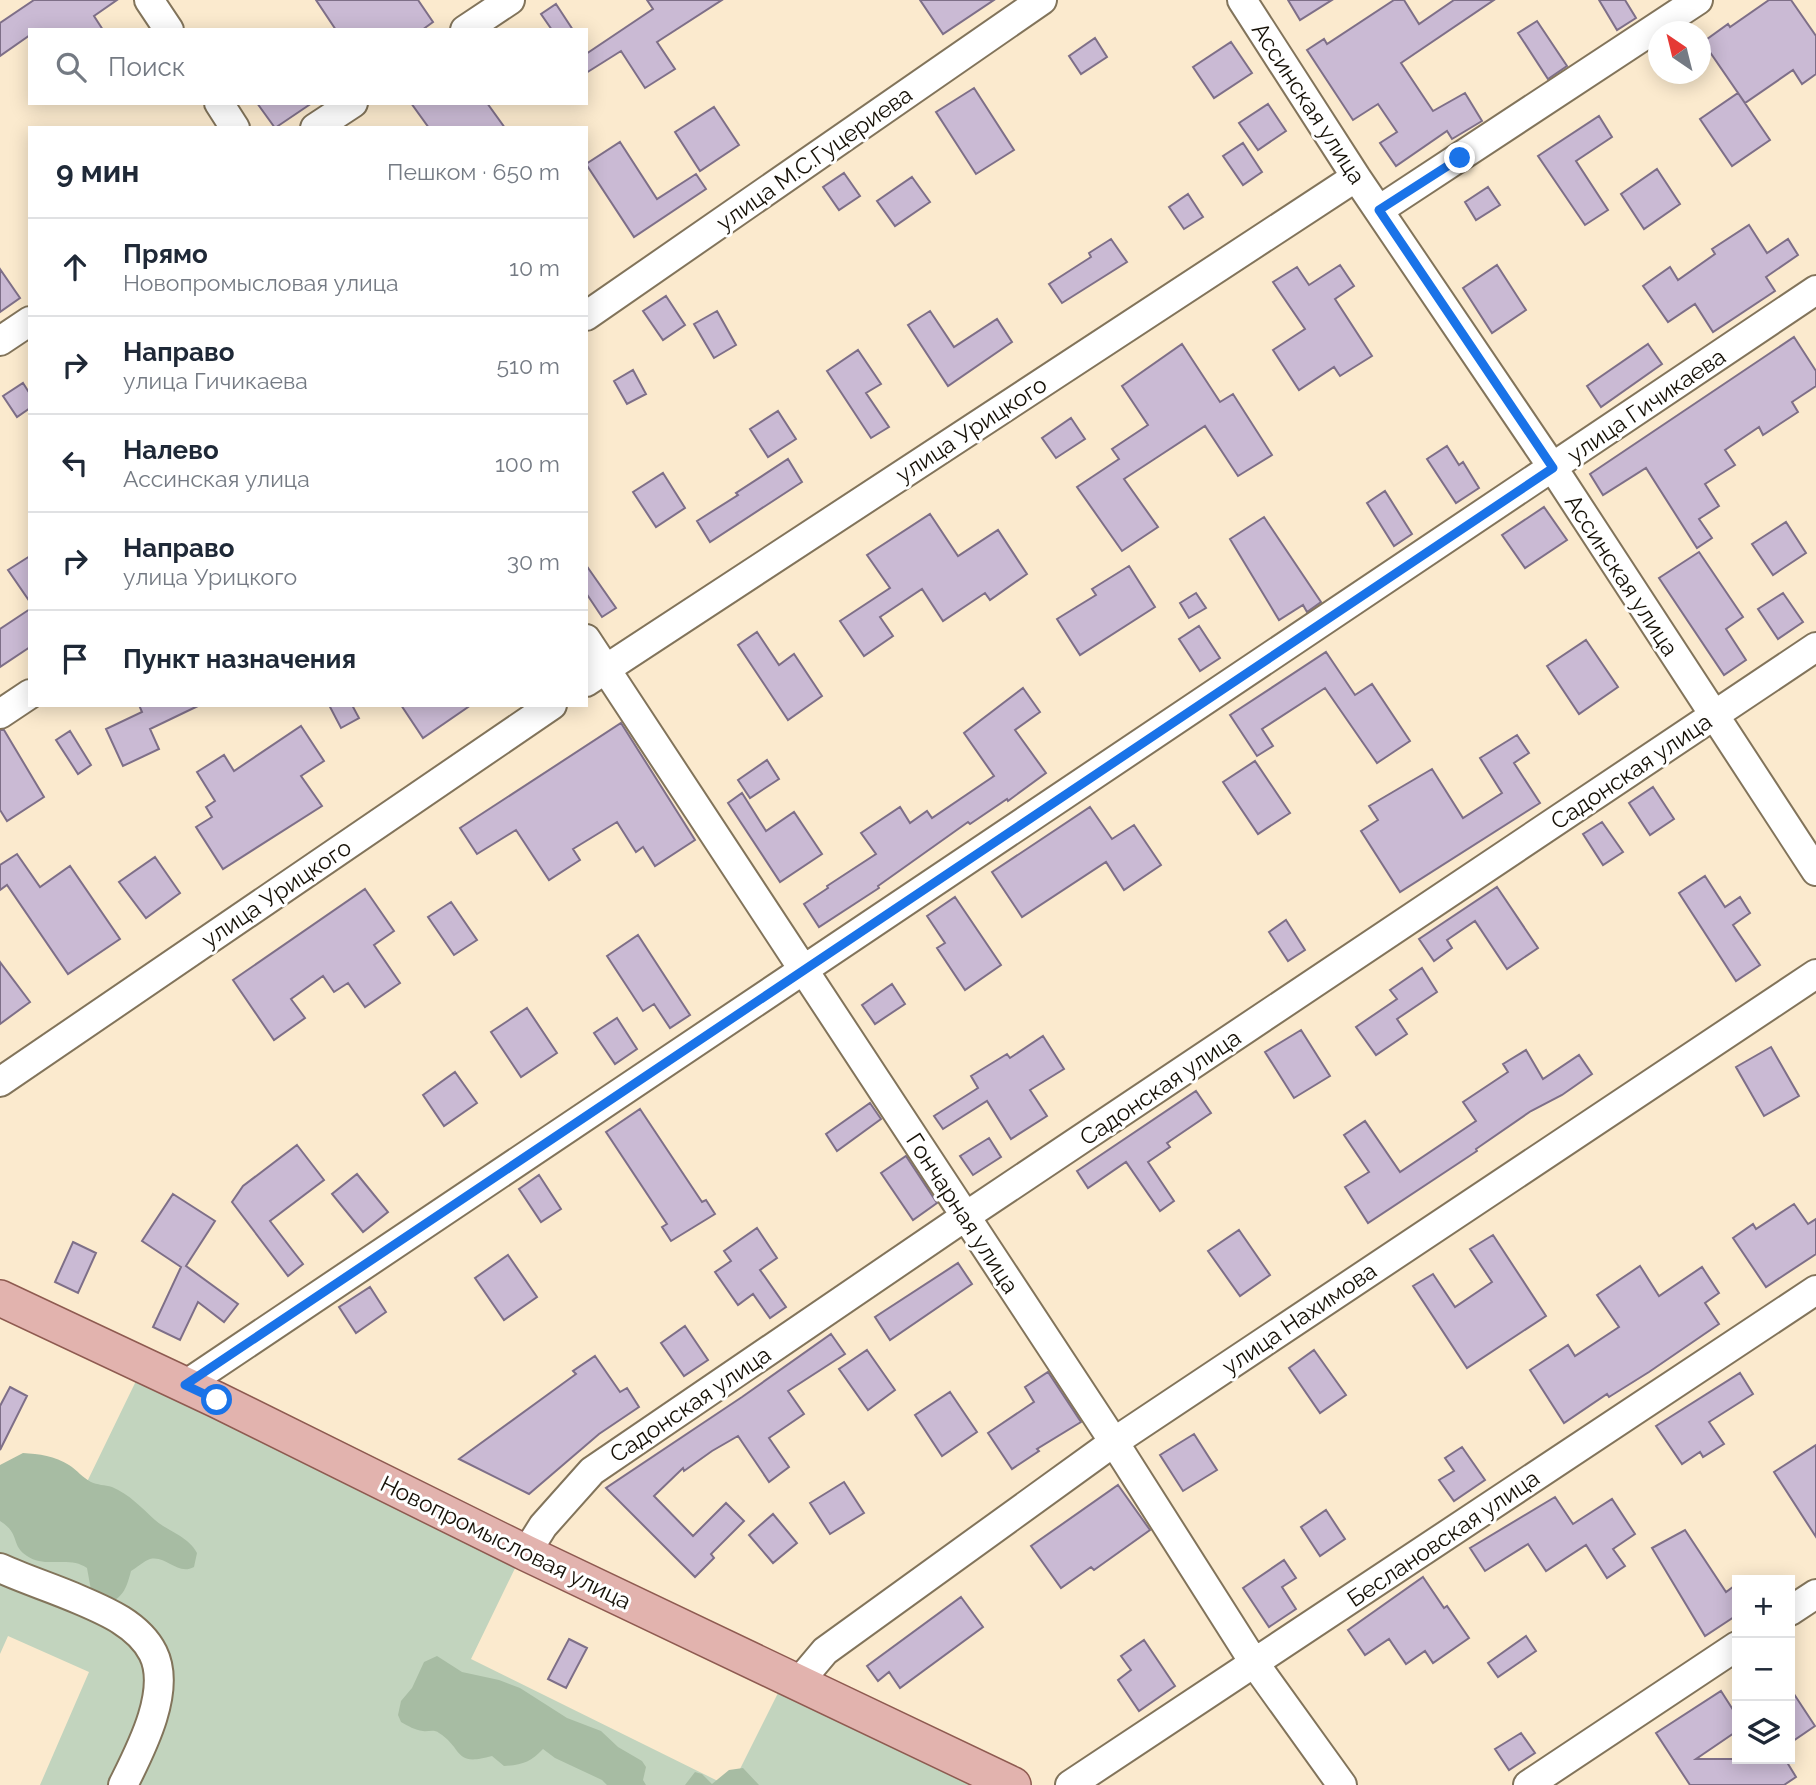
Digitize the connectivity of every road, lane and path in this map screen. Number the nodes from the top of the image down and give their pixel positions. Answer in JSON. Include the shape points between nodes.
{"nodes":[{"id":1,"x":149,"y":0,"type":"edge"},
{"id":2,"x":510,"y":0,"type":"edge"},
{"id":3,"x":1042,"y":0,"type":"edge"},
{"id":4,"x":1242,"y":0,"type":"edge"},
{"id":5,"x":1698,"y":0,"type":"edge"},
{"id":6,"x":168,"y":28,"type":"edge"},
{"id":7,"x":468,"y":28,"type":"edge"},
{"id":8,"x":220,"y":105,"type":"edge"},
{"id":9,"x":350,"y":105,"type":"edge"},
{"id":10,"x":234,"y":126,"type":"edge"},
{"id":11,"x":318,"y":126,"type":"edge"},
{"id":12,"x":1356,"y":177,"type":"junction"},
{"id":13,"x":1379,"y":210,"type":"junction"},
{"id":14,"x":1816,"y":290,"type":"edge"},
{"id":15,"x":588,"y":315,"type":"edge"},
{"id":16,"x":28,"y":322,"type":"edge"},
{"id":17,"x":0,"y":341,"type":"edge"},
{"id":18,"x":1553,"y":468,"type":"junction"},
{"id":19,"x":588,"y":646,"type":"edge"},
{"id":20,"x":1816,"y":647,"type":"edge"},
{"id":21,"x":596,"y":675,"type":"edge"},
{"id":22,"x":28,"y":695,"type":"edge"},
{"id":23,"x":549,"y":707,"type":"edge"},
{"id":24,"x":0,"y":714,"type":"edge"},
{"id":25,"x":1714,"y":716,"type":"junction"},
{"id":26,"x":1816,"y":871,"type":"edge"},
{"id":27,"x":803,"y":970,"type":"junction"},
{"id":28,"x":1816,"y":974,"type":"edge"},
{"id":29,"x":0,"y":1082,"type":"edge"},
{"id":30,"x":966,"y":1216,"type":"junction"},
{"id":31,"x":1816,"y":1290,"type":"edge"},
{"id":32,"x":0,"y":1298,"type":"edge"},
{"id":33,"x":185,"y":1385,"type":"junction"},
{"id":34,"x":1114,"y":1442,"type":"junction"},
{"id":35,"x":526,"y":1553,"type":"junction"},
{"id":36,"x":0,"y":1568,"type":"edge"},
{"id":37,"x":1816,"y":1594,"type":"edge"},
{"id":38,"x":1795,"y":1608,"type":"edge"},
{"id":39,"x":1732,"y":1649,"type":"edge"},
{"id":40,"x":1255,"y":1664,"type":"junction"},
{"id":41,"x":798,"y":1683,"type":"junction"},
{"id":42,"x":122,"y":1785,"type":"edge"},
{"id":43,"x":1013,"y":1785,"type":"edge"},
{"id":44,"x":1070,"y":1785,"type":"edge"},
{"id":45,"x":1342,"y":1785,"type":"edge"},
{"id":46,"x":1528,"y":1785,"type":"edge"}],
"edges":[{"from":1,"to":6,"type":"street"},
{"from":2,"to":7,"type":"street"},
{"from":3,"to":15,"type":"street","name":"улица М.С.Гуцериева"},
{"from":4,"to":12,"type":"street","name":"Ассинская улица"},
{"from":5,"to":13,"type":"street"},
{"from":8,"to":10,"type":"street"},
{"from":9,"to":11,"type":"street"},
{"from":12,"to":13,"type":"street","name":"Ассинская улица"},
{"from":12,"to":21,"type":"street","name":"улица Урицкого"},
{"from":13,"to":18,"type":"street","name":"Ассинская улица"},
{"from":14,"to":18,"type":"street","name":"улица Гичикаева"},
{"from":16,"to":17,"type":"street"},
{"from":18,"to":25,"type":"street","name":"Ассинская улица"},
{"from":18,"to":27,"type":"street","name":"улица Гичикаева"},
{"from":19,"to":21,"type":"street","name":"Гончарная улица"},
{"from":20,"to":25,"type":"street","name":"Садонская улица"},
{"from":21,"to":27,"type":"street","name":"Гончарная улица"},
{"from":22,"to":24,"type":"street"},
{"from":23,"to":29,"type":"street","name":"улица Урицкого"},
{"from":25,"to":26,"type":"street","name":"Ассинская улица"},
{"from":25,"to":30,"type":"street","name":"Садонская улица"},
{"from":27,"to":30,"type":"street","name":"Гончарная улица"},
{"from":27,"to":33,"type":"street","name":"улица Гичикаева"},
{"from":28,"to":34,"type":"street","name":"улица Нахимова"},
{"from":30,"to":34,"type":"street","name":"Гончарная улица"},
{"from":30,"to":35,"type":"street","name":"Садонская улица","via":[[592,1471]]},
{"from":31,"to":40,"type":"street","name":"Беслановская улица"},
{"from":32,"to":33,"type":"main road","name":"Новопромысловая улица"},
{"from":33,"to":35,"type":"main road","name":"Новопромысловая улица"},
{"from":34,"to":40,"type":"street","name":"Гончарная улица"},
{"from":34,"to":41,"type":"street","name":"улица Нахимова","via":[[825,1651]]},
{"from":35,"to":41,"type":"main road","name":"Новопромысловая улица"},
{"from":36,"to":42,"type":"street","via":[[108,1612],[138,1634],[152,1653],[159,1673],[153,1712]]},
{"from":37,"to":38,"type":"street"},
{"from":39,"to":46,"type":"street"},
{"from":40,"to":44,"type":"street","name":"Беслановская улица"},
{"from":40,"to":45,"type":"street","name":"Гончарная улица"},
{"from":41,"to":43,"type":"main road","name":"Новопромысловая улица"}]}
